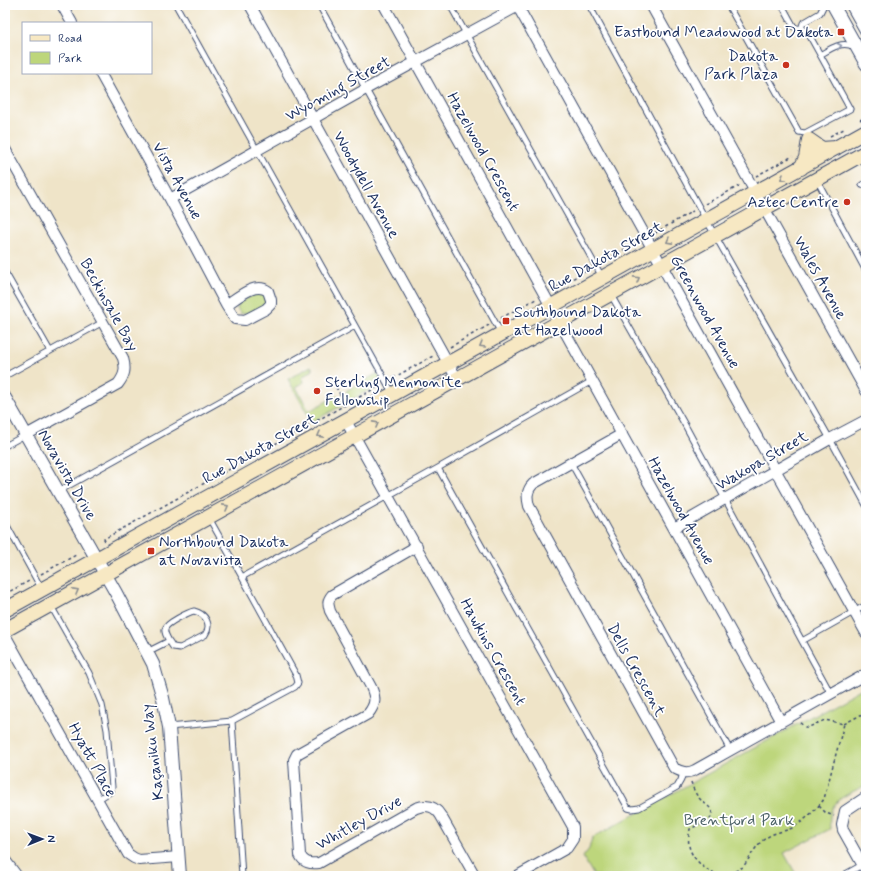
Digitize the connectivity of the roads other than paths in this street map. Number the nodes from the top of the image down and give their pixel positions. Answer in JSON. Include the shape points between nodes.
{"nodes":[{"id":1,"x":62,"y":5,"type":"edge"},
{"id":2,"x":176,"y":5,"type":"edge"},
{"id":3,"x":250,"y":5,"type":"edge"},
{"id":4,"x":319,"y":5,"type":"edge"},
{"id":5,"x":384,"y":5,"type":"edge"},
{"id":6,"x":450,"y":5,"type":"edge"},
{"id":7,"x":519,"y":5,"type":"edge"},
{"id":8,"x":589,"y":5,"type":"edge"},
{"id":9,"x":651,"y":5,"type":"edge"},
{"id":10,"x":728,"y":5,"type":"edge"},
{"id":11,"x":782,"y":5,"type":"edge"},
{"id":12,"x":824,"y":5,"type":"edge"},
{"id":13,"x":833,"y":5,"type":"edge"},
{"id":14,"x":852,"y":5,"type":"edge"},
{"id":15,"x":71,"y":22,"type":"edge"},
{"id":16,"x":801,"y":29,"type":"junction"},
{"id":17,"x":866,"y":30,"type":"edge"},
{"id":18,"x":467,"y":35,"type":"junction"},
{"id":19,"x":859,"y":51,"type":"junction"},
{"id":20,"x":820,"y":55,"type":"junction"},
{"id":21,"x":416,"y":63,"type":"junction"},
{"id":22,"x":866,"y":64,"type":"edge"},
{"id":23,"x":101,"y":74,"type":"edge"},
{"id":24,"x":366,"y":89,"type":"junction"},
{"id":25,"x":313,"y":120,"type":"junction"},
{"id":26,"x":863,"y":126,"type":"edge"},
{"id":27,"x":807,"y":137,"type":"junction"},
{"id":28,"x":830,"y":144,"type":"junction"},
{"id":29,"x":5,"y":149,"type":"edge"},
{"id":30,"x":257,"y":150,"type":"junction"},
{"id":31,"x":866,"y":152,"type":"edge"},
{"id":32,"x":799,"y":161,"type":"junction"},
{"id":33,"x":816,"y":180,"type":"junction"},
{"id":34,"x":170,"y":199,"type":"junction"},
{"id":35,"x":760,"y":200,"type":"junction"},
{"id":36,"x":706,"y":220,"type":"junction"},
{"id":37,"x":715,"y":235,"type":"junction"},
{"id":38,"x":654,"y":250,"type":"junction"},
{"id":39,"x":662,"y":265,"type":"junction"},
{"id":40,"x":866,"y":271,"type":"edge"},
{"id":41,"x":5,"y":272,"type":"edge"},
{"id":42,"x":602,"y":278,"type":"junction"},
{"id":43,"x":610,"y":294,"type":"junction"},
{"id":44,"x":226,"y":305,"type":"dead end"},
{"id":45,"x":553,"y":309,"type":"junction"},
{"id":46,"x":103,"y":322,"type":"junction"},
{"id":47,"x":355,"y":326,"type":"junction"},
{"id":48,"x":498,"y":328,"type":"junction"},
{"id":49,"x":50,"y":351,"type":"junction"},
{"id":50,"x":448,"y":364,"type":"junction"},
{"id":51,"x":5,"y":376,"type":"edge"},
{"id":52,"x":457,"y":379,"type":"junction"},
{"id":53,"x":592,"y":381,"type":"junction"},
{"id":54,"x":866,"y":391,"type":"edge"},
{"id":55,"x":393,"y":394,"type":"junction"},
{"id":56,"x":5,"y":398,"type":"edge"},
{"id":57,"x":346,"y":420,"type":"junction"},
{"id":58,"x":866,"y":420,"type":"edge"},
{"id":59,"x":622,"y":434,"type":"junction"},
{"id":60,"x":26,"y":435,"type":"junction"},
{"id":61,"x":355,"y":436,"type":"junction"},
{"id":62,"x":830,"y":439,"type":"junction"},
{"id":63,"x":5,"y":446,"type":"edge"},
{"id":64,"x":570,"y":462,"type":"junction"},
{"id":65,"x":438,"y":468,"type":"junction"},
{"id":66,"x":776,"y":470,"type":"junction"},
{"id":67,"x":58,"y":491,"type":"junction"},
{"id":68,"x":388,"y":495,"type":"junction"},
{"id":69,"x":725,"y":500,"type":"junction"},
{"id":70,"x":866,"y":506,"type":"edge"},
{"id":71,"x":209,"y":517,"type":"junction"},
{"id":72,"x":5,"y":522,"type":"edge"},
{"id":73,"x":674,"y":528,"type":"junction"},
{"id":74,"x":416,"y":546,"type":"junction"},
{"id":75,"x":101,"y":567,"type":"junction"},
{"id":76,"x":242,"y":576,"type":"junction"},
{"id":77,"x":42,"y":589,"type":"junction"},
{"id":78,"x":51,"y":605,"type":"junction"},
{"id":79,"x":866,"y":605,"type":"edge"},
{"id":80,"x":5,"y":610,"type":"edge"},
{"id":81,"x":854,"y":612,"type":"junction"},
{"id":82,"x":5,"y":630,"type":"edge"},
{"id":83,"x":866,"y":633,"type":"edge"},
{"id":84,"x":5,"y":635,"type":"edge"},
{"id":85,"x":169,"y":640,"type":"junction"},
{"id":86,"x":802,"y":641,"type":"junction"},
{"id":87,"x":147,"y":652,"type":"junction"},
{"id":88,"x":866,"y":674,"type":"edge"},
{"id":89,"x":831,"y":694,"type":"junction"},
{"id":90,"x":232,"y":721,"type":"junction"},
{"id":91,"x":781,"y":722,"type":"junction"},
{"id":92,"x":169,"y":727,"type":"junction"},
{"id":93,"x":730,"y":750,"type":"junction"},
{"id":94,"x":685,"y":772,"type":"junction"},
{"id":95,"x":866,"y":797,"type":"edge"},
{"id":96,"x":97,"y":800,"type":"junction"},
{"id":97,"x":179,"y":857,"type":"junction"},
{"id":98,"x":5,"y":860,"type":"edge"},
{"id":99,"x":864,"y":868,"type":"edge"},
{"id":100,"x":18,"y":876,"type":"edge"},
{"id":101,"x":180,"y":876,"type":"edge"},
{"id":102,"x":242,"y":876,"type":"edge"},
{"id":103,"x":475,"y":876,"type":"edge"},
{"id":104,"x":517,"y":876,"type":"edge"},
{"id":105,"x":842,"y":876,"type":"edge"}],
"edges":[{"from":1,"to":15,"type":"street"},
{"from":2,"to":30,"type":"lane"},
{"from":3,"to":25,"type":"street","name":"Woodydell Avenue"},
{"from":4,"to":24,"type":"lane"},
{"from":5,"to":21,"type":"street","name":"Hazelwood Crescent"},
{"from":6,"to":18,"type":"lane"},
{"from":7,"to":18,"type":"street","name":"Wyoming Street"},
{"from":7,"to":38,"type":"street","name":"Greenwood Avenue"},
{"from":8,"to":36,"type":"lane"},
{"from":9,"to":35,"type":"street","name":"Wales Avenue"},
{"from":10,"to":27,"type":"lane","via":[[799,132]]},
{"from":11,"to":16,"type":"lane","via":[[794,27]]},
{"from":12,"to":16,"type":"lane","via":[[820,13],[803,23]]},
{"from":13,"to":19,"type":"street"},
{"from":14,"to":17,"type":"street"},
{"from":16,"to":20,"type":"lane","via":[[807,31]]},
{"from":18,"to":21,"type":"street","name":"Wyoming Street"},
{"from":18,"to":42,"type":"lane"},
{"from":20,"to":19,"type":"lane","one_way":true,"via":[[836,45],[850,45]]},
{"from":19,"to":22,"type":"street"},
{"from":20,"to":27,"type":"lane","via":[[850,109]]},
{"from":21,"to":24,"type":"street","name":"Wyoming Street"},
{"from":21,"to":45,"type":"street","name":"Hazelwood Crescent"},
{"from":23,"to":34,"type":"street","name":"Vista Avenue"},
{"from":24,"to":25,"type":"street","name":"Wyoming Street"},
{"from":24,"to":48,"type":"lane"},
{"from":25,"to":30,"type":"street","name":"Wyoming Street"},
{"from":25,"to":50,"type":"street","name":"Woodydell Avenue"},
{"from":26,"to":28,"type":"main road","name":"Rue Dakota Street"},
{"from":27,"to":28,"type":"main road","via":[[822,149]]},
{"from":27,"to":32,"type":"main road","via":[[806,158]]},
{"from":28,"to":32,"type":"main road","name":"Rue Dakota Street"},
{"from":29,"to":46,"type":"street","name":"Beckinsale Bay"},
{"from":30,"to":34,"type":"street","name":"Wyoming Street"},
{"from":30,"to":47,"type":"lane"},
{"from":31,"to":33,"type":"main road","name":"Rue Dakota Street"},
{"from":32,"to":35,"type":"main road","name":"Rue Dakota Street","one_way":true},
{"from":33,"to":35,"type":"main road","name":"Rue Dakota Street"},
{"from":33,"to":40,"type":"lane"},
{"from":34,"to":44,"type":"street","name":"Vista Avenue"},
{"from":35,"to":36,"type":"main road","name":"Rue Dakota Street"},
{"from":35,"to":37,"type":"main road","name":"Rue Dakota Street"},
{"from":35,"to":54,"type":"street","name":"Wales Avenue"},
{"from":36,"to":37,"type":"lane"},
{"from":36,"to":38,"type":"main road","name":"Rue Dakota Street","one_way":true},
{"from":37,"to":39,"type":"main road","name":"Rue Dakota Street"},
{"from":37,"to":62,"type":"lane"},
{"from":38,"to":39,"type":"street","name":"Greenwood Avenue"},
{"from":38,"to":42,"type":"main road","name":"Rue Dakota Street"},
{"from":43,"to":39,"type":"main road","name":"Rue Dakota Street","one_way":true},
{"from":39,"to":66,"type":"street","name":"Greenwood Avenue"},
{"from":41,"to":49,"type":"lane"},
{"from":42,"to":45,"type":"main road","name":"Rue Dakota Street"},
{"from":43,"to":45,"type":"main road","name":"Rue Dakota Street"},
{"from":43,"to":69,"type":"lane"},
{"from":45,"to":48,"type":"main road","name":"Rue Dakota Street"},
{"from":45,"to":52,"type":"main road","name":"Rue Dakota Street"},
{"from":45,"to":53,"type":"street","name":"Hazelwood Avenue"},
{"from":46,"to":49,"type":"lane"},
{"from":46,"to":60,"type":"street","name":"Beckinsale Bay","via":[[123,358],[123,377],[118,384]]},
{"from":47,"to":55,"type":"lane"},
{"from":47,"to":67,"type":"lane"},
{"from":48,"to":50,"type":"main road","name":"Rue Dakota Street","one_way":true},
{"from":49,"to":51,"type":"lane"},
{"from":50,"to":52,"type":"street","name":"Woodydell Avenue"},
{"from":50,"to":55,"type":"main road","name":"Rue Dakota Street"},
{"from":61,"to":52,"type":"main road","name":"Rue Dakota Street","one_way":true},
{"from":53,"to":59,"type":"street","name":"Hazelwood Avenue"},
{"from":53,"to":65,"type":"lane"},
{"from":55,"to":57,"type":"main road","name":"Rue Dakota Street"},
{"from":56,"to":60,"type":"street","name":"Novavista Drive"},
{"from":57,"to":61,"type":"street","name":"Hawkins Crescent"},
{"from":57,"to":75,"type":"main road","name":"Rue Dakota Street","one_way":true},
{"from":58,"to":62,"type":"street","name":"Wakopa Street"},
{"from":59,"to":64,"type":"street","name":"Dells Crescent"},
{"from":59,"to":73,"type":"street","name":"Hazelwood Avenue"},
{"from":60,"to":63,"type":"lane"},
{"from":60,"to":67,"type":"street","name":"Novavista Drive"},
{"from":61,"to":68,"type":"street","name":"Hawkins Crescent"},
{"from":71,"to":61,"type":"main road","name":"Rue Dakota Street","one_way":true},
{"from":62,"to":66,"type":"street","name":"Wakopa Street"},
{"from":62,"to":70,"type":"lane"},
{"from":64,"to":93,"type":"lane"},
{"from":64,"to":94,"type":"street","name":"Dells Crescent","via":[[529,487],[529,506],[671,764]]},
{"from":65,"to":68,"type":"lane"},
{"from":65,"to":94,"type":"lane","via":[[628,808],[636,809],[672,790],[679,784]]},
{"from":66,"to":69,"type":"street","name":"Wakopa Street"},
{"from":66,"to":81,"type":"street","name":"Greenwood Avenue"},
{"from":67,"to":75,"type":"street","name":"Novavista Drive"},
{"from":68,"to":74,"type":"street","name":"Hawkins Crescent"},
{"from":68,"to":76,"type":"lane"},
{"from":69,"to":73,"type":"street","name":"Wakopa Street"},
{"from":69,"to":86,"type":"lane"},
{"from":71,"to":75,"type":"main road","name":"Rue Dakota Street"},
{"from":71,"to":76,"type":"lane"},
{"from":72,"to":77,"type":"lane"},
{"from":73,"to":91,"type":"street","name":"Hazelwood Avenue"},
{"from":74,"to":103,"type":"street","name":"Whitley Drive","via":[[332,595],[328,600],[330,611],[372,687],[375,701],[368,714],[295,756],[300,855],[305,862],[319,863],[416,808],[431,806],[441,816]]},
{"from":74,"to":104,"type":"street","name":"Hawkins Crescent","via":[[573,827],[574,839],[567,848]]},
{"from":75,"to":77,"type":"main road","name":"Rue Dakota Street"},
{"from":78,"to":75,"type":"main road","name":"Rue Dakota Street","one_way":true},
{"from":75,"to":87,"type":"street","name":"Kaçaniku Way"},
{"from":76,"to":90,"type":"lane","via":[[298,683]]},
{"from":77,"to":80,"type":"main road","name":"Rue Dakota Street"},
{"from":78,"to":82,"type":"main road","name":"Rue Dakota Street"},
{"from":78,"to":96,"type":"lane","via":[[89,673],[102,705],[109,745],[112,787],[110,792]]},
{"from":79,"to":81,"type":"lane"},
{"from":81,"to":83,"type":"street","name":"Greenwood Avenue"},
{"from":81,"to":86,"type":"lane"},
{"from":84,"to":96,"type":"street","name":"Hyatt Place"},
{"from":85,"to":85,"type":"lane","via":[[173,648],[180,648],[204,635],[208,625],[206,619],[194,611],[178,618],[166,625],[164,632]]},
{"from":85,"to":87,"type":"lane"},
{"from":86,"to":89,"type":"lane"},
{"from":87,"to":92,"type":"street","name":"Kaçaniku Way","via":[[160,687]]},
{"from":88,"to":89,"type":"street"},
{"from":89,"to":91,"type":"street"},
{"from":90,"to":92,"type":"lane"},
{"from":90,"to":102,"type":"lane"},
{"from":91,"to":93,"type":"street"},
{"from":92,"to":97,"type":"street","name":"Kaçaniku Way"},
{"from":93,"to":94,"type":"street","via":[[695,770]]},
{"from":95,"to":99,"type":"street","via":[[845,811],[842,825]]},
{"from":96,"to":97,"type":"street","name":"Hyatt Place","via":[[128,854],[146,860]]},
{"from":97,"to":101,"type":"street","name":"Kaçaniku Way"},
{"from":98,"to":100,"type":"street"},
{"from":99,"to":105,"type":"lane"}]}
